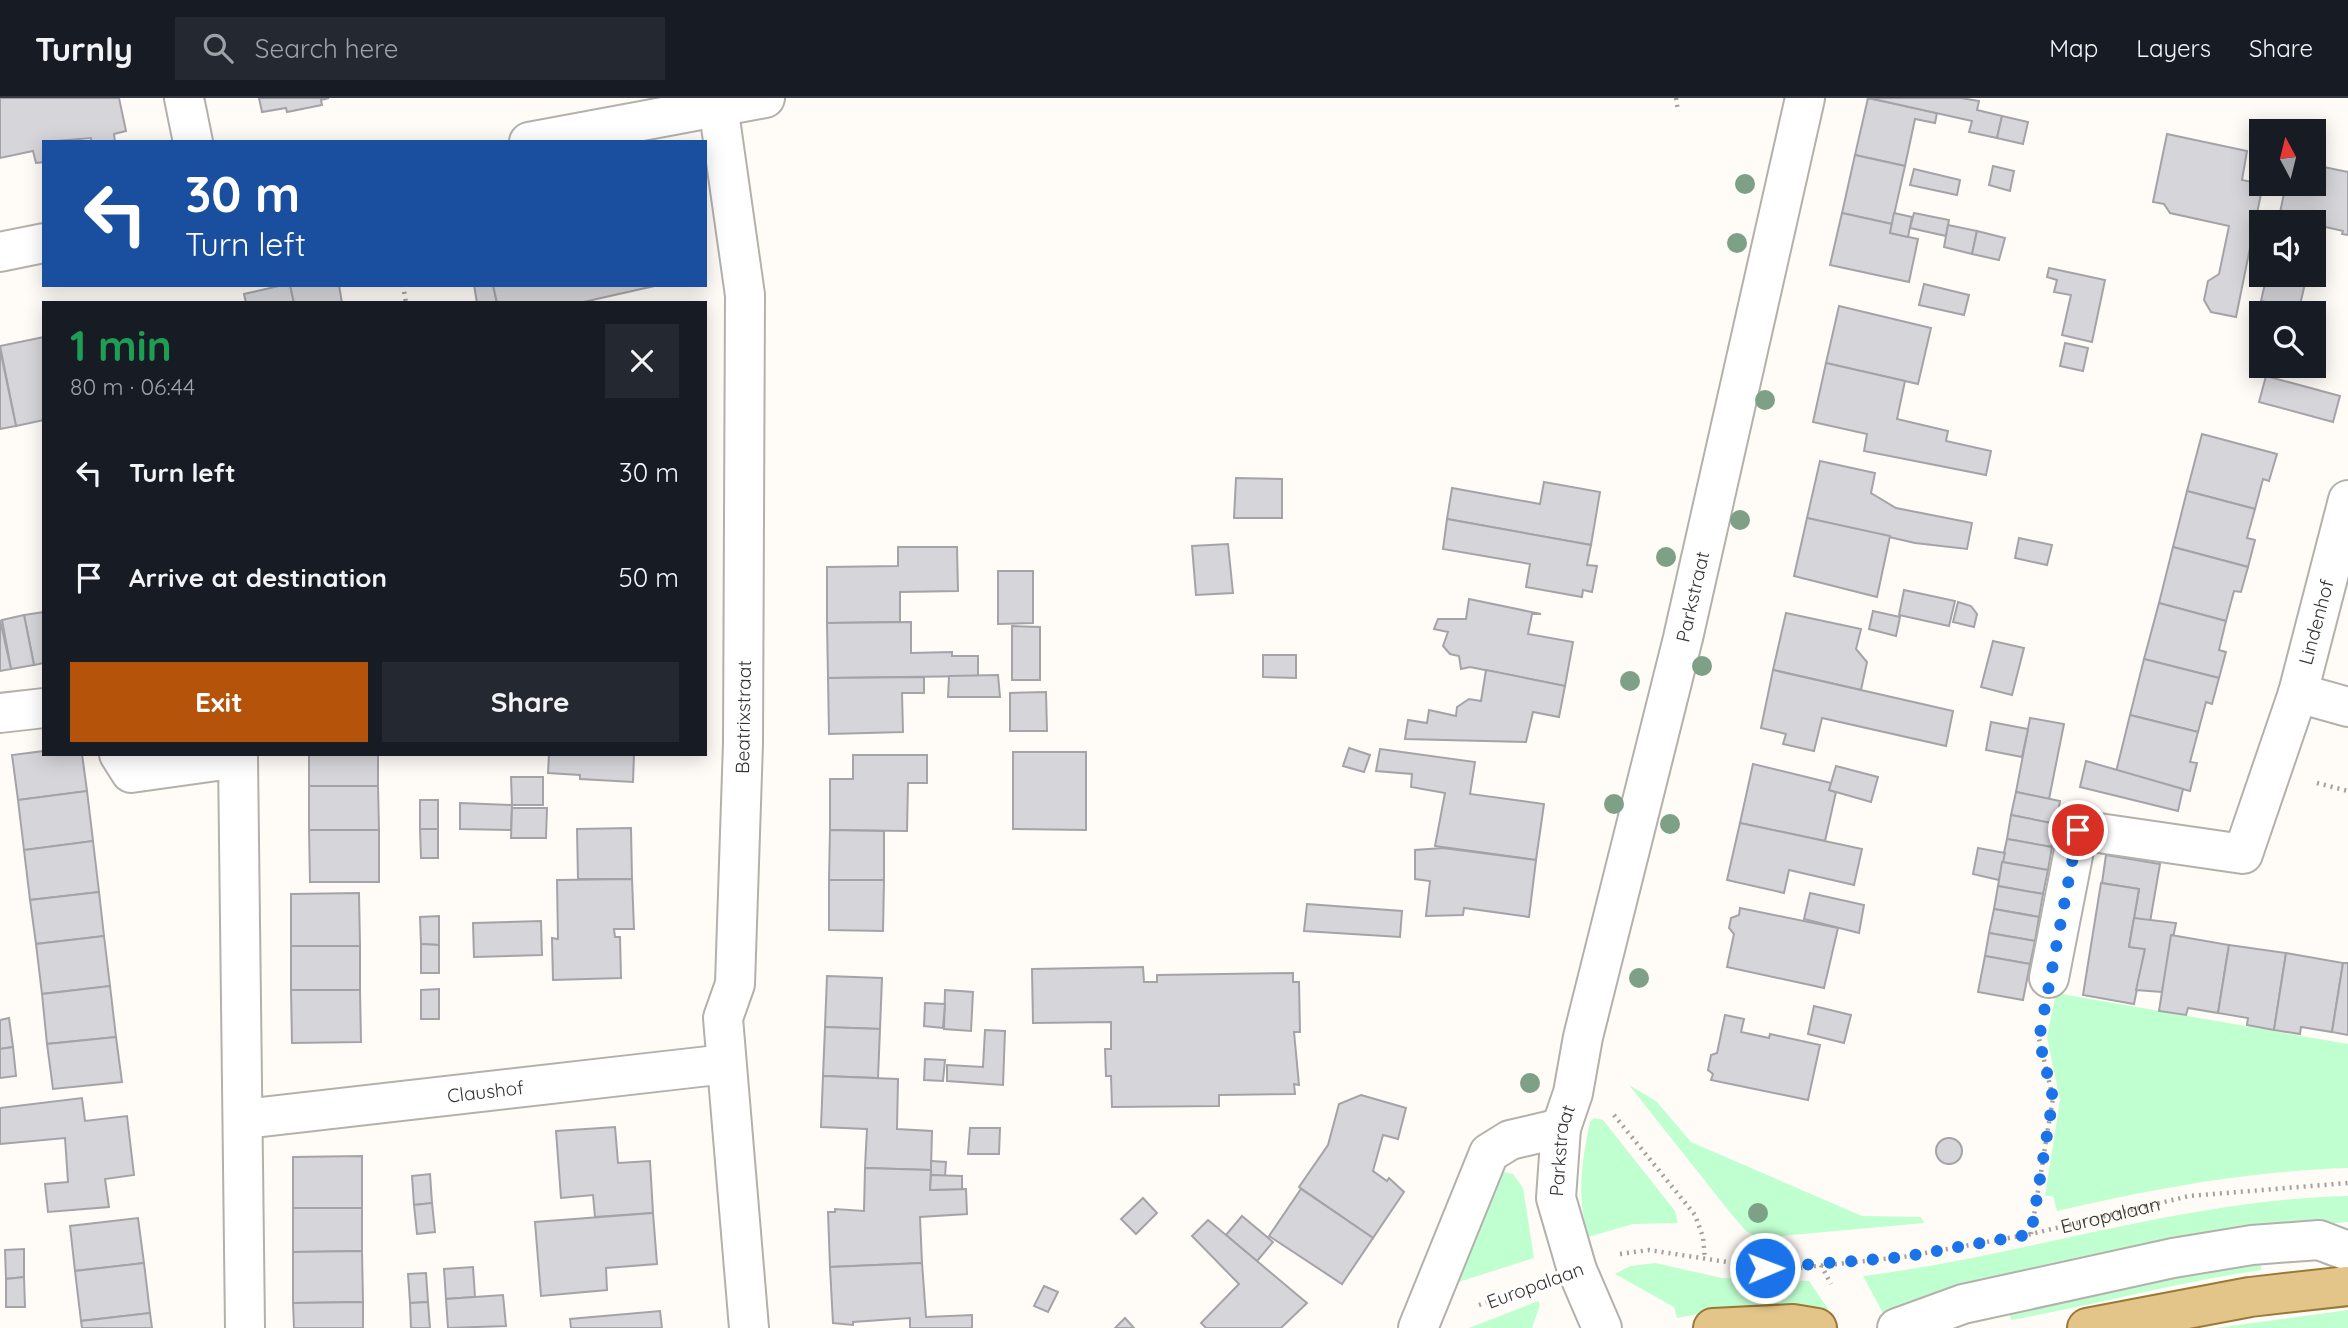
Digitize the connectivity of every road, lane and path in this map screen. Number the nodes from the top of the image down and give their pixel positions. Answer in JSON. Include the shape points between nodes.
{"nodes":[{"id":1,"x":184,"y":98,"type":"edge"},
{"id":2,"x":765,"y":98,"type":"edge"},
{"id":3,"x":1676,"y":98,"type":"edge"},
{"id":4,"x":1805,"y":98,"type":"edge"},
{"id":5,"x":718,"y":101,"type":"edge"},
{"id":6,"x":1678,"y":112,"type":"dead end"},
{"id":7,"x":192,"y":140,"type":"edge"},
{"id":8,"x":538,"y":140,"type":"edge"},
{"id":9,"x":42,"y":243,"type":"edge"},
{"id":10,"x":0,"y":252,"type":"edge"},
{"id":11,"x":2348,"y":500,"type":"edge"},
{"id":12,"x":2298,"y":693,"type":"junction"},
{"id":13,"x":2348,"y":707,"type":"edge"},
{"id":14,"x":42,"y":708,"type":"edge"},
{"id":15,"x":0,"y":713,"type":"edge"},
{"id":16,"x":121,"y":756,"type":"edge"},
{"id":17,"x":2049,"y":978,"type":"joint"},
{"id":18,"x":726,"y":1064,"type":"junction"},
{"id":19,"x":1567,"y":1110,"type":"junction"},
{"id":20,"x":244,"y":1119,"type":"junction"},
{"id":21,"x":2348,"y":1183,"type":"edge"},
{"id":22,"x":2031,"y":1234,"type":"junction"},
{"id":23,"x":2348,"y":1251,"type":"edge"},
{"id":24,"x":1705,"y":1259,"type":"junction"},
{"id":25,"x":1577,"y":1270,"type":"junction"},
{"id":26,"x":2348,"y":1286,"type":"edge"},
{"id":27,"x":1477,"y":1306,"type":"dead end"},
{"id":28,"x":1737,"y":1327,"type":"edge"},
{"id":29,"x":245,"y":1328,"type":"edge"},
{"id":30,"x":750,"y":1328,"type":"edge"},
{"id":31,"x":1418,"y":1328,"type":"edge"},
{"id":32,"x":1602,"y":1328,"type":"edge"},
{"id":33,"x":1817,"y":1328,"type":"edge"},
{"id":34,"x":1897,"y":1328,"type":"edge"},
{"id":35,"x":2087,"y":1328,"type":"edge"}],
"edges":[{"from":1,"to":7,"type":"street"},
{"from":2,"to":5,"type":"street"},
{"from":3,"to":6,"type":"path"},
{"from":4,"to":19,"type":"street","name":"Parkstraat","via":[[1683,638]]},
{"from":5,"to":8,"type":"street"},
{"from":5,"to":18,"type":"street","name":"Beatrixstraat","via":[[745,295],[743,743],[735,984],[723,1018]]},
{"from":9,"to":10,"type":"street"},
{"from":11,"to":12,"type":"street","name":"Lindenhof"},
{"from":12,"to":13,"type":"street"},
{"from":12,"to":17,"type":"street","name":"Lindenhof","via":[[2243,854],[2078,830]]},
{"from":14,"to":15,"type":"street"},
{"from":16,"to":20,"type":"street","via":[[131,773],[238,758]]},
{"from":17,"to":22,"type":"path","via":[[2039,1039],[2053,1098]]},
{"from":18,"to":20,"type":"street","name":"Claushof"},
{"from":18,"to":30,"type":"street","name":"Beatrixstraat"},
{"from":19,"to":24,"type":"path","name":"Parkstraat","via":[[1610,1110],[1695,1215]]},
{"from":19,"to":25,"type":"street","name":"Parkstraat","via":[[1556,1198]]},
{"from":19,"to":31,"type":"street","via":[[1489,1153]]},
{"from":20,"to":29,"type":"street"},
{"from":21,"to":22,"type":"path","name":"Europalaan","via":[[2189,1196]]},
{"from":22,"to":24,"type":"path","name":"Europalaan","via":[[1903,1257],[1779,1270]]},
{"from":23,"to":34,"type":"street","via":[[2319,1240],[2173,1258],[1964,1304]]},
{"from":24,"to":25,"type":"path","name":"Europalaan","via":[[1650,1250],[1625,1252]]},
{"from":25,"to":27,"type":"path","name":"Europalaan"},
{"from":25,"to":32,"type":"street","name":"Parkstraat"},
{"from":26,"to":35,"type":"main road","via":[[2250,1297]]},
{"from":28,"to":33,"type":"main road","via":[[1793,1324]]}]}
